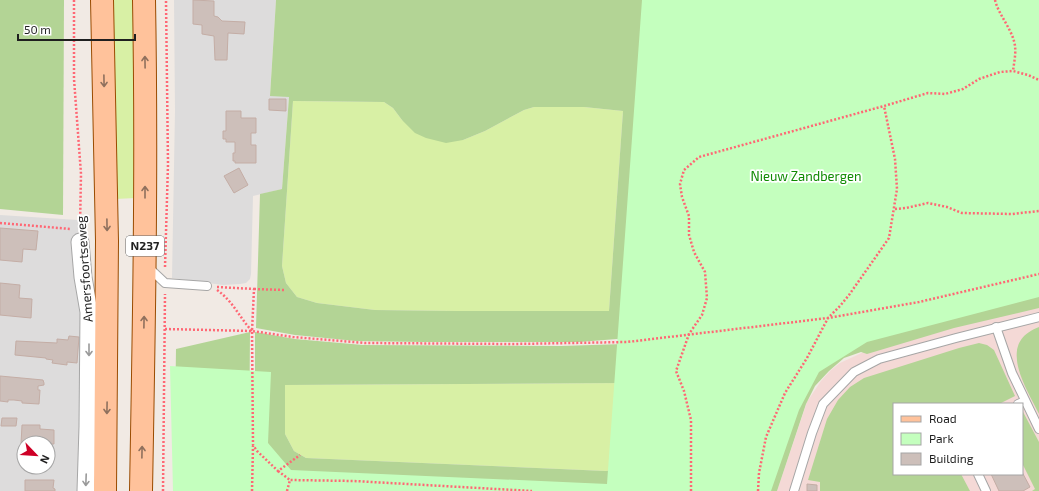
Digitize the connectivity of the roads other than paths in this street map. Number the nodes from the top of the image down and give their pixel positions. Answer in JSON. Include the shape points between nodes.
{"nodes":[{"id":1,"x":102,"y":0,"type":"edge"},
{"id":2,"x":144,"y":0,"type":"edge"},
{"id":3,"x":80,"y":236,"type":"road end"},
{"id":4,"x":145,"y":263,"type":"junction"},
{"id":5,"x":207,"y":286,"type":"road end"},
{"id":6,"x":1039,"y":317,"type":"edge"},
{"id":7,"x":996,"y":327,"type":"junction"},
{"id":8,"x":1022,"y":402,"type":"edge"},
{"id":9,"x":1023,"y":404,"type":"edge"},
{"id":10,"x":1039,"y":429,"type":"edge"},
{"id":11,"x":978,"y":475,"type":"edge"},
{"id":12,"x":86,"y":491,"type":"edge"},
{"id":13,"x":105,"y":491,"type":"edge"},
{"id":14,"x":141,"y":491,"type":"edge"},
{"id":15,"x":794,"y":491,"type":"edge"},
{"id":16,"x":986,"y":491,"type":"edge"}],
"edges":[{"from":1,"to":13,"type":"main road","name":"Amersfoortseweg","number":"N237","one_way":true,"via":[[107,241]]},
{"from":4,"to":2,"type":"main road","number":"N237","one_way":true},
{"from":3,"to":12,"type":"street","name":"Amersfoortseweg","one_way":true,"via":[[82,277],[89,312]]},
{"from":4,"to":5,"type":"lane","via":[[165,283]]},
{"from":14,"to":4,"type":"main road","number":"N237","one_way":true},
{"from":6,"to":7,"type":"lane"},
{"from":7,"to":8,"type":"lane"},
{"from":7,"to":15,"type":"lane","via":[[879,359],[854,372],[823,404]]},
{"from":9,"to":10,"type":"lane"},
{"from":11,"to":16,"type":"lane"}]}
